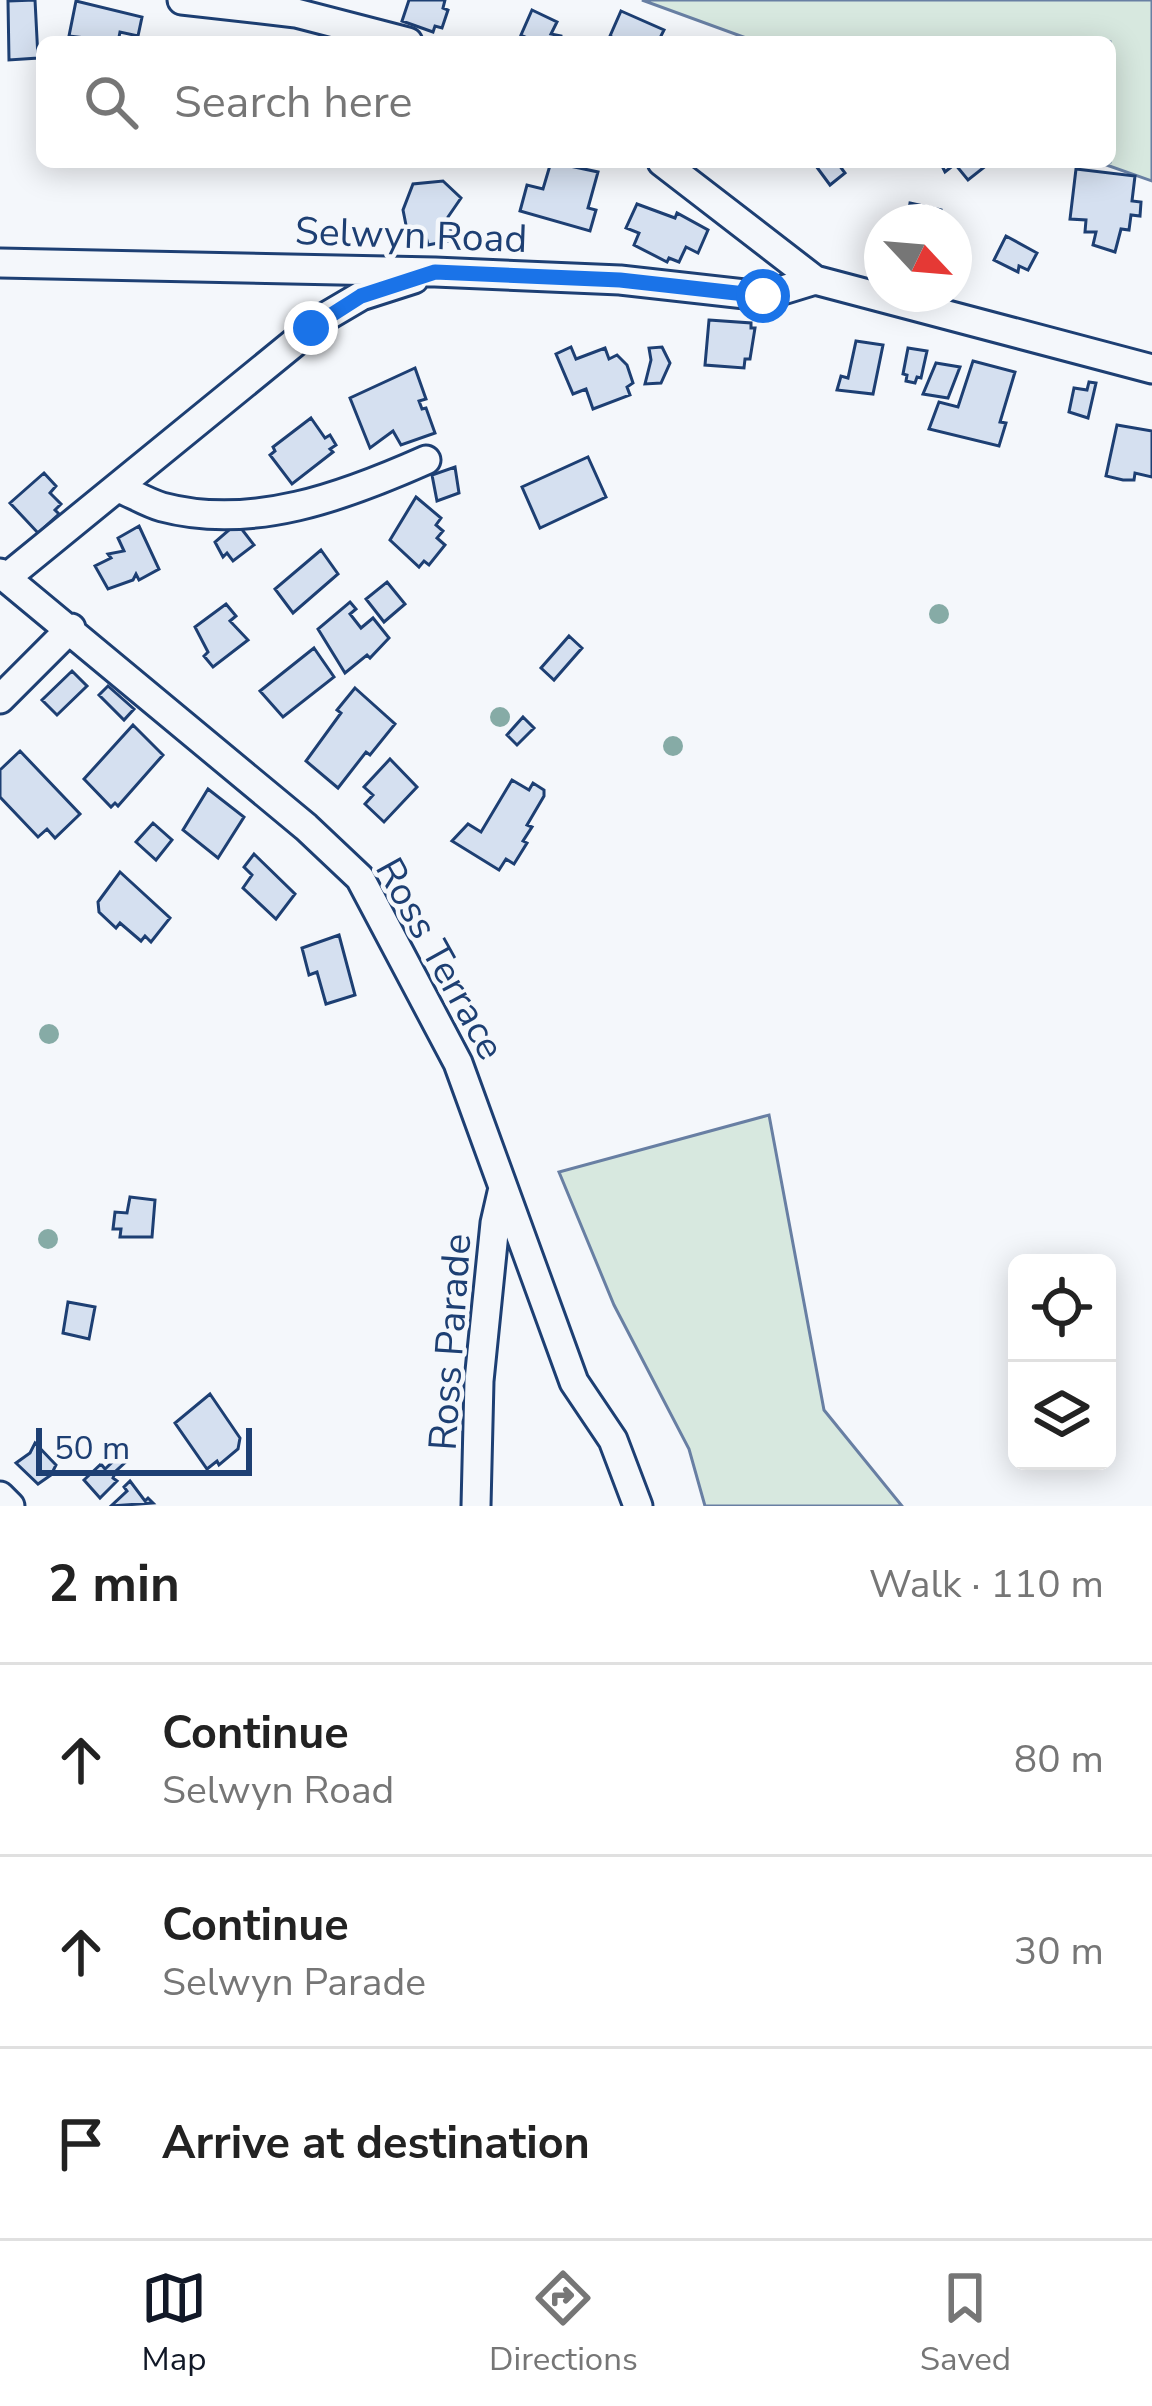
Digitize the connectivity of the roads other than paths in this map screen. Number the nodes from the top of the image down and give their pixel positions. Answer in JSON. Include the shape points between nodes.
{"nodes":[{"id":1,"x":182,"y":0,"type":"edge"},
{"id":2,"x":291,"y":7,"type":"edge"},
{"id":3,"x":389,"y":36,"type":"edge"},
{"id":4,"x":670,"y":168,"type":"edge"},
{"id":5,"x":0,"y":263,"type":"edge"},
{"id":6,"x":435,"y":272,"type":"junction"},
{"id":7,"x":815,"y":280,"type":"junction"},
{"id":8,"x":1152,"y":370,"type":"edge"},
{"id":9,"x":426,"y":460,"type":"dead end"},
{"id":10,"x":119,"y":488,"type":"junction"},
{"id":11,"x":3,"y":576,"type":"edge"},
{"id":12,"x":71,"y":628,"type":"junction"},
{"id":13,"x":0,"y":700,"type":"edge"},
{"id":14,"x":504,"y":1184,"type":"junction"},
{"id":15,"x":0,"y":1496,"type":"edge"},
{"id":16,"x":10,"y":1506,"type":"edge"},
{"id":17,"x":476,"y":1506,"type":"edge"},
{"id":18,"x":638,"y":1506,"type":"edge"}],
"edges":[{"from":1,"to":2,"type":"street"},
{"from":2,"to":3,"type":"street"},
{"from":4,"to":7,"type":"street"},
{"from":5,"to":6,"type":"street","name":"Selwyn Road"},
{"from":6,"to":7,"type":"street","name":"Selwyn Road","via":[[763,296]]},
{"from":6,"to":10,"type":"street","via":[[327,316]]},
{"from":7,"to":8,"type":"street"},
{"from":9,"to":10,"type":"street","via":[[312,503],[236,515],[162,507]]},
{"from":10,"to":11,"type":"street"},
{"from":11,"to":12,"type":"street","name":"Ross Terrace"},
{"from":12,"to":13,"type":"street"},
{"from":12,"to":14,"type":"street","name":"Ross Terrace","via":[[360,878],[458,1063]]},
{"from":14,"to":17,"type":"street","name":"Ross Parade","via":[[479,1381]]},
{"from":14,"to":18,"type":"street","name":"Ross Terrace","via":[[574,1382],[613,1440]]},
{"from":15,"to":16,"type":"street"}]}
